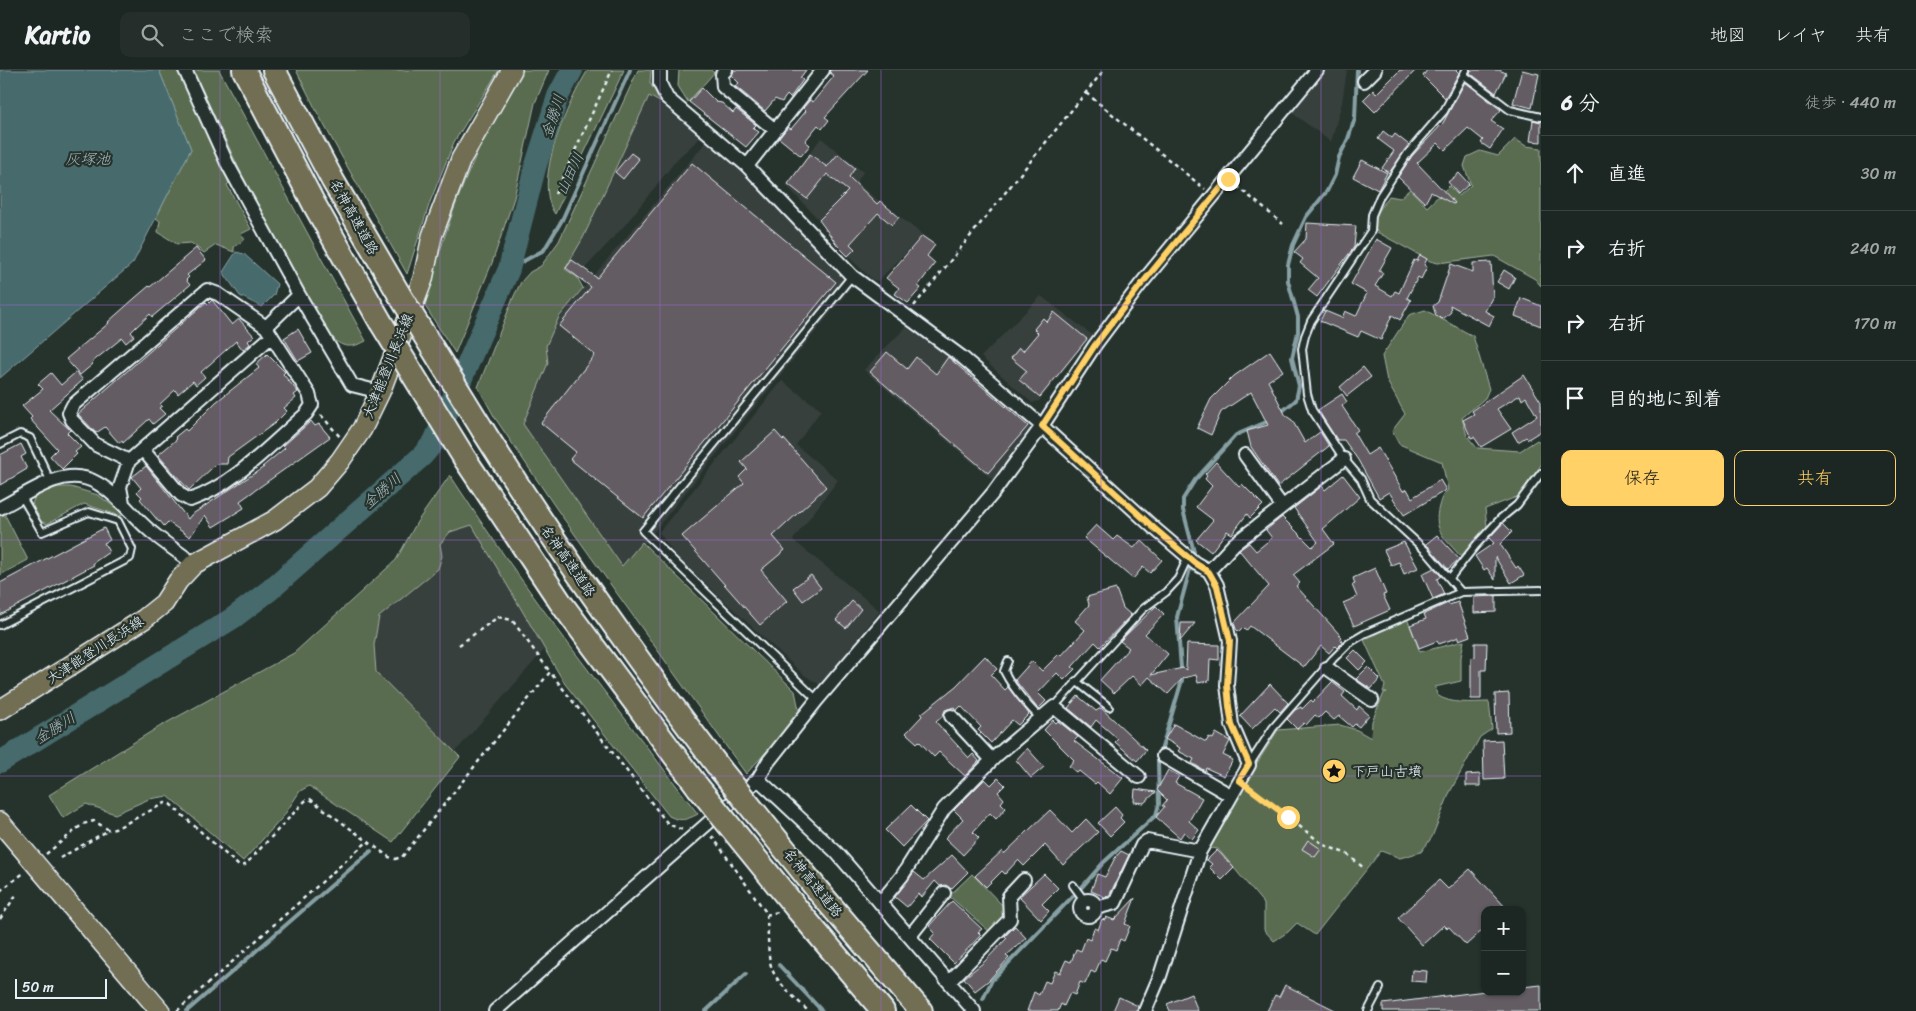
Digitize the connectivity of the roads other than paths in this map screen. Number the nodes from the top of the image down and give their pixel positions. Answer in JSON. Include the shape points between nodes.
{"nodes":[{"id":1,"x":185,"y":70,"type":"edge"},
{"id":2,"x":244,"y":70,"type":"edge"},
{"id":3,"x":274,"y":70,"type":"edge"},
{"id":4,"x":512,"y":70,"type":"edge"},
{"id":5,"x":660,"y":70,"type":"edge"},
{"id":6,"x":726,"y":70,"type":"edge"},
{"id":7,"x":823,"y":70,"type":"edge"},
{"id":8,"x":1317,"y":70,"type":"edge"},
{"id":9,"x":1375,"y":70,"type":"edge"},
{"id":10,"x":1465,"y":72,"type":"edge"},
{"id":11,"x":1364,"y":81,"type":"dead end"},
{"id":12,"x":1541,"y":117,"type":"edge"},
{"id":13,"x":775,"y":130,"type":"junction"},
{"id":14,"x":747,"y":166,"type":"junction"},
{"id":15,"x":852,"y":276,"type":"junction"},
{"id":16,"x":299,"y":295,"type":"junction"},
{"id":17,"x":269,"y":332,"type":"junction"},
{"id":18,"x":380,"y":392,"type":"junction"},
{"id":19,"x":1042,"y":426,"type":"junction"},
{"id":20,"x":0,"y":444,"type":"edge"},
{"id":21,"x":143,"y":450,"type":"junction"},
{"id":22,"x":1245,"y":455,"type":"dead end"},
{"id":23,"x":1344,"y":459,"type":"junction"},
{"id":24,"x":128,"y":462,"type":"junction"},
{"id":25,"x":1541,"y":473,"type":"edge"},
{"id":26,"x":51,"y":482,"type":"junction"},
{"id":27,"x":22,"y":497,"type":"junction"},
{"id":28,"x":122,"y":503,"type":"junction"},
{"id":29,"x":1282,"y":506,"type":"junction"},
{"id":30,"x":0,"y":508,"type":"edge"},
{"id":31,"x":1188,"y":557,"type":"junction"},
{"id":32,"x":194,"y":564,"type":"junction"},
{"id":33,"x":1209,"y":572,"type":"junction"},
{"id":34,"x":1450,"y":578,"type":"junction"},
{"id":35,"x":1541,"y":590,"type":"edge"},
{"id":36,"x":1461,"y":592,"type":"junction"},
{"id":37,"x":0,"y":626,"type":"edge"},
{"id":38,"x":1008,"y":661,"type":"dead end"},
{"id":39,"x":1327,"y":668,"type":"junction"},
{"id":40,"x":1076,"y":681,"type":"junction"},
{"id":41,"x":817,"y":700,"type":"junction"},
{"id":42,"x":1372,"y":700,"type":"dead end"},
{"id":43,"x":1054,"y":707,"type":"junction"},
{"id":44,"x":1109,"y":707,"type":"dead end"},
{"id":45,"x":0,"y":710,"type":"edge"},
{"id":46,"x":951,"y":716,"type":"dead end"},
{"id":47,"x":1040,"y":718,"type":"junction"},
{"id":48,"x":1163,"y":756,"type":"dead end"},
{"id":49,"x":992,"y":760,"type":"junction"},
{"id":50,"x":1249,"y":764,"type":"junction"},
{"id":51,"x":1139,"y":777,"type":"dead end"},
{"id":52,"x":758,"y":779,"type":"junction"},
{"id":53,"x":1230,"y":795,"type":"junction"},
{"id":54,"x":0,"y":822,"type":"edge"},
{"id":55,"x":1200,"y":851,"type":"junction"},
{"id":56,"x":1024,"y":880,"type":"dead end"},
{"id":57,"x":1073,"y":885,"type":"dead end"},
{"id":58,"x":944,"y":893,"type":"dead end"},
{"id":59,"x":1084,"y":900,"type":"joint"},
{"id":60,"x":880,"y":903,"type":"junction"},
{"id":61,"x":910,"y":936,"type":"junction"},
{"id":62,"x":950,"y":982,"type":"junction"},
{"id":63,"x":1380,"y":988,"type":"dead end"},
{"id":64,"x":160,"y":1011,"type":"edge"},
{"id":65,"x":495,"y":1011,"type":"edge"},
{"id":66,"x":884,"y":1011,"type":"edge"},
{"id":67,"x":921,"y":1011,"type":"edge"},
{"id":68,"x":974,"y":1011,"type":"edge"},
{"id":69,"x":1144,"y":1011,"type":"edge"},
{"id":70,"x":1368,"y":1011,"type":"edge"}],
"edges":[{"from":1,"to":16,"type":"street","via":[[227,163]]},
{"from":2,"to":66,"type":"highway","name":"名神高速道路","bridge":true,"via":[[380,321],[465,459],[561,602],[698,787]]},
{"from":3,"to":67,"type":"highway","name":"名神高速道路","bridge":true,"via":[[398,294],[575,571],[720,769]]},
{"from":4,"to":18,"type":"main road","name":"大津能登川長浜線","via":[[461,159],[432,236],[423,279]]},
{"from":5,"to":14,"type":"street","via":[[660,84],[667,98]]},
{"from":6,"to":13,"type":"street","via":[[722,74],[723,87]]},
{"from":7,"to":13,"type":"street"},
{"from":8,"to":19,"type":"street","via":[[1112,323]]},
{"from":9,"to":11,"type":"street"},
{"from":10,"to":12,"type":"lane","via":[[1510,110]]},
{"from":10,"to":23,"type":"lane","via":[[1444,111],[1408,153],[1380,196],[1372,215],[1371,231],[1311,320],[1305,336],[1302,349],[1312,410]]},
{"from":13,"to":14,"type":"street"},
{"from":14,"to":15,"type":"street"},
{"from":15,"to":19,"type":"street","via":[[963,358]]},
{"from":15,"to":41,"type":"lane","via":[[643,531]]},
{"from":16,"to":17,"type":"street"},
{"from":16,"to":18,"type":"street","via":[[352,385]]},
{"from":17,"to":21,"type":"street"},
{"from":17,"to":21,"type":"street","via":[[309,394],[312,405],[306,414],[236,474],[190,500],[181,495]]},
{"from":17,"to":24,"type":"street","via":[[218,294],[207,290],[73,405],[69,413],[72,420],[96,445]]},
{"from":18,"to":32,"type":"main road","name":"大津能登川長浜線","via":[[362,429],[317,488],[275,520]]},
{"from":19,"to":31,"type":"street"},
{"from":19,"to":41,"type":"street","via":[[993,493]]},
{"from":20,"to":26,"type":"lane","via":[[20,434],[30,438]]},
{"from":21,"to":24,"type":"street"},
{"from":22,"to":29,"type":"street"},
{"from":23,"to":29,"type":"street"},
{"from":23,"to":34,"type":"lane","via":[[1361,479],[1370,499]]},
{"from":24,"to":28,"type":"street","via":[[120,488]]},
{"from":25,"to":34,"type":"lane","via":[[1517,505],[1476,545]]},
{"from":26,"to":27,"type":"street"},
{"from":26,"to":28,"type":"street","via":[[66,478],[93,480]]},
{"from":27,"to":30,"type":"street"},
{"from":27,"to":37,"type":"lane","via":[[42,532],[89,512],[118,522],[132,549],[130,558]]},
{"from":28,"to":32,"type":"street","via":[[147,529]]},
{"from":29,"to":33,"type":"street","via":[[1234,544]]},
{"from":31,"to":33,"type":"street"},
{"from":31,"to":40,"type":"lane","via":[[1178,579],[1144,609]]},
{"from":32,"to":45,"type":"main road","name":"大津能登川長浜線","via":[[164,603],[144,619]]},
{"from":33,"to":50,"type":"street","via":[[1217,586],[1230,641],[1227,685],[1232,725]]},
{"from":34,"to":36,"type":"lane"},
{"from":35,"to":36,"type":"lane"},
{"from":36,"to":39,"type":"lane","via":[[1366,633],[1349,644]]},
{"from":38,"to":47,"type":"lane","via":[[1004,671],[1008,679]]},
{"from":39,"to":42,"type":"street"},
{"from":39,"to":50,"type":"lane","via":[[1273,728]]},
{"from":40,"to":43,"type":"lane"},
{"from":40,"to":44,"type":"lane"},
{"from":41,"to":52,"type":"street"},
{"from":43,"to":47,"type":"street"},
{"from":43,"to":51,"type":"street"},
{"from":46,"to":49,"type":"street"},
{"from":47,"to":49,"type":"street"},
{"from":48,"to":53,"type":"street"},
{"from":49,"to":60,"type":"street","via":[[944,809],[902,876]]},
{"from":50,"to":53,"type":"street"},
{"from":52,"to":60,"type":"street","via":[[836,852]]},
{"from":52,"to":65,"type":"street"},
{"from":53,"to":55,"type":"street"},
{"from":54,"to":64,"type":"main road"},
{"from":55,"to":59,"type":"street","via":[[1147,842],[1142,845],[1116,903],[1096,908],[1091,900]]},
{"from":55,"to":69,"type":"street","via":[[1160,976]]},
{"from":56,"to":62,"type":"street","via":[[1009,896],[1010,919]]},
{"from":57,"to":59,"type":"lane"},
{"from":58,"to":61,"type":"street"},
{"from":60,"to":61,"type":"street"},
{"from":61,"to":62,"type":"street"},
{"from":62,"to":68,"type":"street"},
{"from":63,"to":70,"type":"lane"}]}
